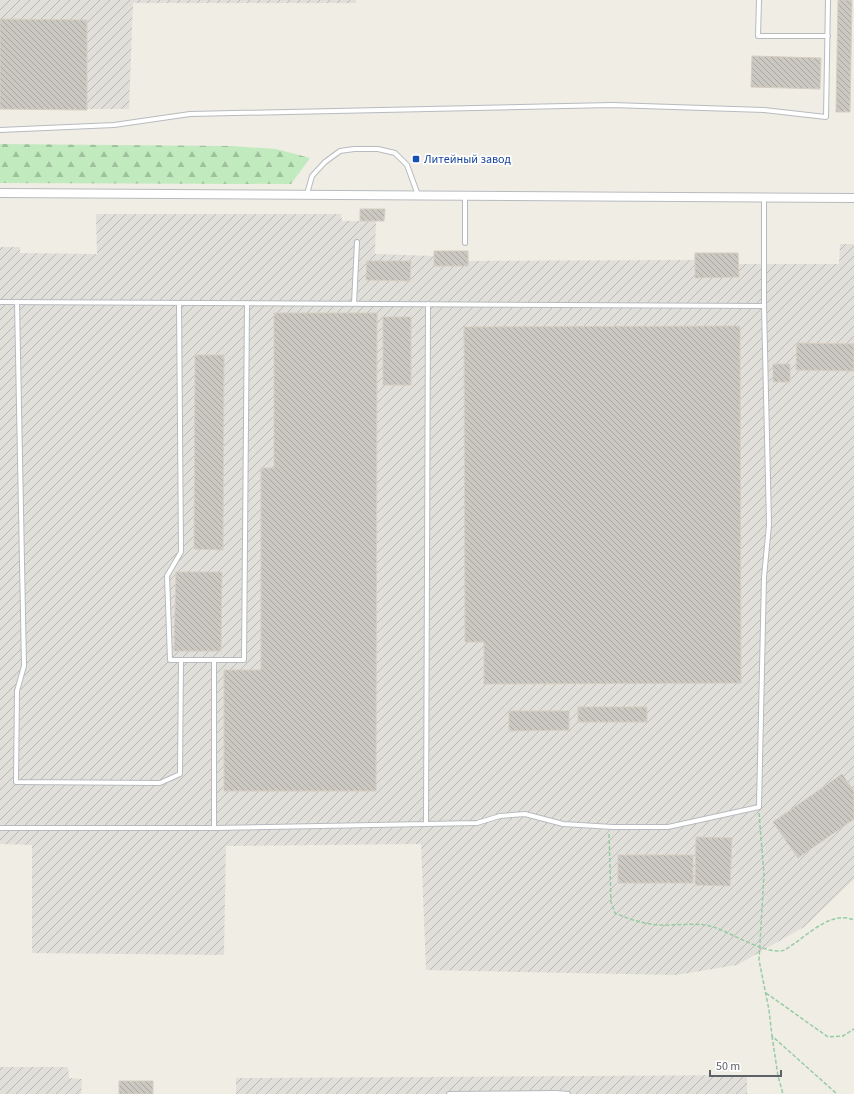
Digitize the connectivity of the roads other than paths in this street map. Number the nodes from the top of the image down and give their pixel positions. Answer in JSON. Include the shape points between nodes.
{"nodes":[{"id":1,"x":759,"y":0,"type":"edge"},
{"id":2,"x":828,"y":0,"type":"edge"},
{"id":3,"x":828,"y":36,"type":"junction"},
{"id":4,"x":0,"y":130,"type":"edge"},
{"id":5,"x":0,"y":193,"type":"edge"},
{"id":6,"x":307,"y":194,"type":"junction"},
{"id":7,"x":418,"y":195,"type":"junction"},
{"id":8,"x":465,"y":196,"type":"junction"},
{"id":9,"x":764,"y":197,"type":"junction"},
{"id":10,"x":854,"y":198,"type":"edge"},
{"id":11,"x":357,"y":242,"type":"dead end"},
{"id":12,"x":465,"y":243,"type":"dead end"},
{"id":13,"x":0,"y":302,"type":"edge"},
{"id":14,"x":17,"y":302,"type":"junction"},
{"id":15,"x":179,"y":303,"type":"junction"},
{"id":16,"x":248,"y":303,"type":"junction"},
{"id":17,"x":354,"y":304,"type":"junction"},
{"id":18,"x":428,"y":304,"type":"junction"},
{"id":19,"x":764,"y":306,"type":"junction"},
{"id":20,"x":181,"y":660,"type":"junction"},
{"id":21,"x":214,"y":660,"type":"junction"},
{"id":22,"x":426,"y":824,"type":"junction"},
{"id":23,"x":0,"y":828,"type":"edge"},
{"id":24,"x":214,"y":828,"type":"junction"},
{"id":25,"x":449,"y":1094,"type":"edge"},
{"id":26,"x":568,"y":1094,"type":"edge"}],
"edges":[{"from":1,"to":3,"type":"lane","via":[[758,36]]},
{"from":2,"to":3,"type":"lane"},
{"from":3,"to":4,"type":"lane","via":[[826,117],[764,110],[612,105],[190,114],[114,126]]},
{"from":5,"to":6,"type":"street"},
{"from":6,"to":7,"type":"street"},
{"from":6,"to":7,"type":"lane","via":[[312,176],[325,162],[340,152],[378,149],[395,153],[407,165]]},
{"from":7,"to":8,"type":"street"},
{"from":8,"to":9,"type":"street"},
{"from":8,"to":12,"type":"lane"},
{"from":9,"to":10,"type":"street"},
{"from":9,"to":19,"type":"lane"},
{"from":11,"to":17,"type":"lane"},
{"from":13,"to":14,"type":"lane"},
{"from":14,"to":15,"type":"lane"},
{"from":14,"to":20,"type":"lane","via":[[24,666],[17,691],[16,782],[160,783],[180,774]]},
{"from":15,"to":16,"type":"lane"},
{"from":15,"to":20,"type":"lane","via":[[181,552],[168,576],[170,660]]},
{"from":16,"to":17,"type":"lane"},
{"from":16,"to":21,"type":"lane","via":[[244,660]]},
{"from":17,"to":18,"type":"lane"},
{"from":18,"to":19,"type":"lane"},
{"from":18,"to":22,"type":"lane"},
{"from":19,"to":22,"type":"lane","via":[[770,525],[764,577],[759,807],[668,827],[562,824],[525,814],[500,816],[477,823]]},
{"from":20,"to":21,"type":"lane"},
{"from":21,"to":24,"type":"lane"},
{"from":22,"to":24,"type":"lane"},
{"from":23,"to":24,"type":"lane"},
{"from":25,"to":26,"type":"lane"}]}
